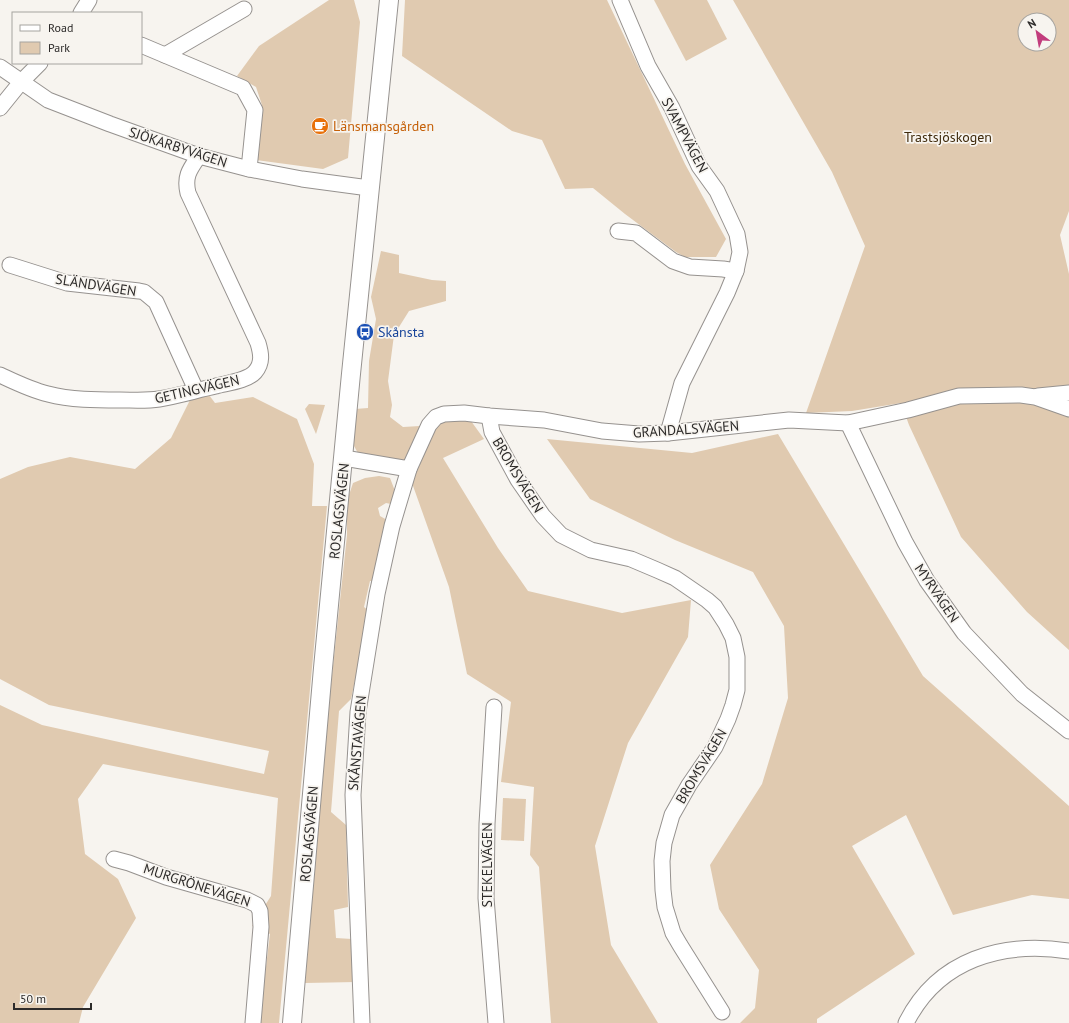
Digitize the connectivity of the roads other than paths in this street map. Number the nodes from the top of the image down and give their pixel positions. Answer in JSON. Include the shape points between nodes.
{"nodes":[{"id":1,"x":89,"y":0,"type":"edge"},
{"id":2,"x":388,"y":0,"type":"edge"},
{"id":3,"x":620,"y":0,"type":"edge"},
{"id":4,"x":244,"y":9,"type":"dead end"},
{"id":5,"x":82,"y":12,"type":"edge"},
{"id":6,"x":142,"y":45,"type":"edge"},
{"id":7,"x":165,"y":55,"type":"junction"},
{"id":8,"x":39,"y":64,"type":"edge"},
{"id":9,"x":0,"y":67,"type":"edge"},
{"id":10,"x":22,"y":82,"type":"junction"},
{"id":11,"x":0,"y":108,"type":"edge"},
{"id":12,"x":199,"y":156,"type":"junction"},
{"id":13,"x":249,"y":169,"type":"junction"},
{"id":14,"x":369,"y":188,"type":"junction"},
{"id":15,"x":618,"y":231,"type":"dead end"},
{"id":16,"x":10,"y":265,"type":"dead end"},
{"id":17,"x":736,"y":271,"type":"junction"},
{"id":18,"x":0,"y":375,"type":"edge"},
{"id":19,"x":196,"y":390,"type":"junction"},
{"id":20,"x":1069,"y":393,"type":"edge"},
{"id":21,"x":1035,"y":397,"type":"junction"},
{"id":22,"x":1069,"y":409,"type":"edge"},
{"id":23,"x":489,"y":416,"type":"junction"},
{"id":24,"x":848,"y":423,"type":"junction"},
{"id":25,"x":668,"y":433,"type":"junction"},
{"id":26,"x":344,"y":458,"type":"junction"},
{"id":27,"x":409,"y":468,"type":"junction"},
{"id":28,"x":494,"y":706,"type":"dead end"},
{"id":29,"x":1069,"y":731,"type":"edge"},
{"id":30,"x":114,"y":859,"type":"dead end"},
{"id":31,"x":1069,"y":951,"type":"edge"},
{"id":32,"x":722,"y":1012,"type":"dead end"},
{"id":33,"x":253,"y":1023,"type":"edge"},
{"id":34,"x":292,"y":1023,"type":"edge"},
{"id":35,"x":362,"y":1023,"type":"edge"},
{"id":36,"x":496,"y":1023,"type":"edge"},
{"id":37,"x":906,"y":1023,"type":"edge"}],
"edges":[{"from":1,"to":5,"type":"street"},
{"from":2,"to":14,"type":"main road","name":"ROSLAGSVÄGEN"},
{"from":3,"to":17,"type":"street","name":"SVAMPVÄGEN","via":[[648,66],[700,166],[717,191],[737,234],[740,252]]},
{"from":4,"to":7,"type":"street"},
{"from":6,"to":7,"type":"street"},
{"from":7,"to":13,"type":"street","via":[[243,88],[255,110]]},
{"from":8,"to":10,"type":"street"},
{"from":9,"to":10,"type":"street","name":"SJÖKARBYVÄGEN"},
{"from":10,"to":11,"type":"street"},
{"from":10,"to":12,"type":"street","name":"SJÖKARBYVÄGEN","via":[[48,100],[69,109]]},
{"from":12,"to":13,"type":"street","name":"SJÖKARBYVÄGEN"},
{"from":12,"to":19,"type":"street","name":"GETINGVÄGEN","via":[[188,174],[188,193],[258,343],[261,359],[257,369],[250,376]]},
{"from":13,"to":14,"type":"street","name":"SJÖKARBYVÄGEN"},
{"from":14,"to":26,"type":"main road","name":"ROSLAGSVÄGEN"},
{"from":15,"to":17,"type":"street","via":[[636,233],[673,261],[690,267]]},
{"from":16,"to":19,"type":"street","name":"SLÄNDVÄGEN","via":[[67,283],[144,292],[156,302]]},
{"from":17,"to":25,"type":"street","name":"SVAMPVÄGEN","via":[[682,383]]},
{"from":18,"to":19,"type":"street","name":"GETINGVÄGEN","via":[[43,393],[70,398],[144,401],[169,398]]},
{"from":20,"to":21,"type":"street","name":"GRANDALSVÄGEN"},
{"from":21,"to":22,"type":"street","name":"GRANDALSVÄGEN"},
{"from":21,"to":24,"type":"street","name":"GRANDALSVÄGEN","via":[[959,396]]},
{"from":23,"to":25,"type":"street","name":"GRANDALSVÄGEN","via":[[544,420],[602,431]]},
{"from":23,"to":27,"type":"street","name":"GRANDALSVÄGEN","via":[[464,413],[436,417],[429,425]]},
{"from":23,"to":32,"type":"street","name":"BROMSVÄGEN","via":[[492,432],[518,480],[542,516],[561,535],[591,550],[631,559],[674,578],[715,607],[732,638],[738,670],[733,705],[715,747],[672,815],[662,861],[665,907],[673,933]]},
{"from":24,"to":25,"type":"street","name":"GRANDALSVÄGEN","via":[[790,420]]},
{"from":24,"to":29,"type":"street","name":"MYRVÄGEN","via":[[905,542],[927,581],[964,633],[1022,694]]},
{"from":26,"to":27,"type":"street"},
{"from":26,"to":34,"type":"main road","name":"ROSLAGSVÄGEN"},
{"from":27,"to":35,"type":"street","name":"SKÅNSTAVÄGEN","via":[[392,526],[377,594],[358,712],[353,795]]},
{"from":28,"to":36,"type":"street","name":"STEKELVÄGEN","via":[[487,824],[486,898]]},
{"from":30,"to":33,"type":"street","name":"MURGRÖNEVÄGEN","via":[[257,905],[261,927]]},
{"from":31,"to":37,"type":"street","via":[[1031,948],[985,955],[970,961],[939,980],[922,998]]}]}
